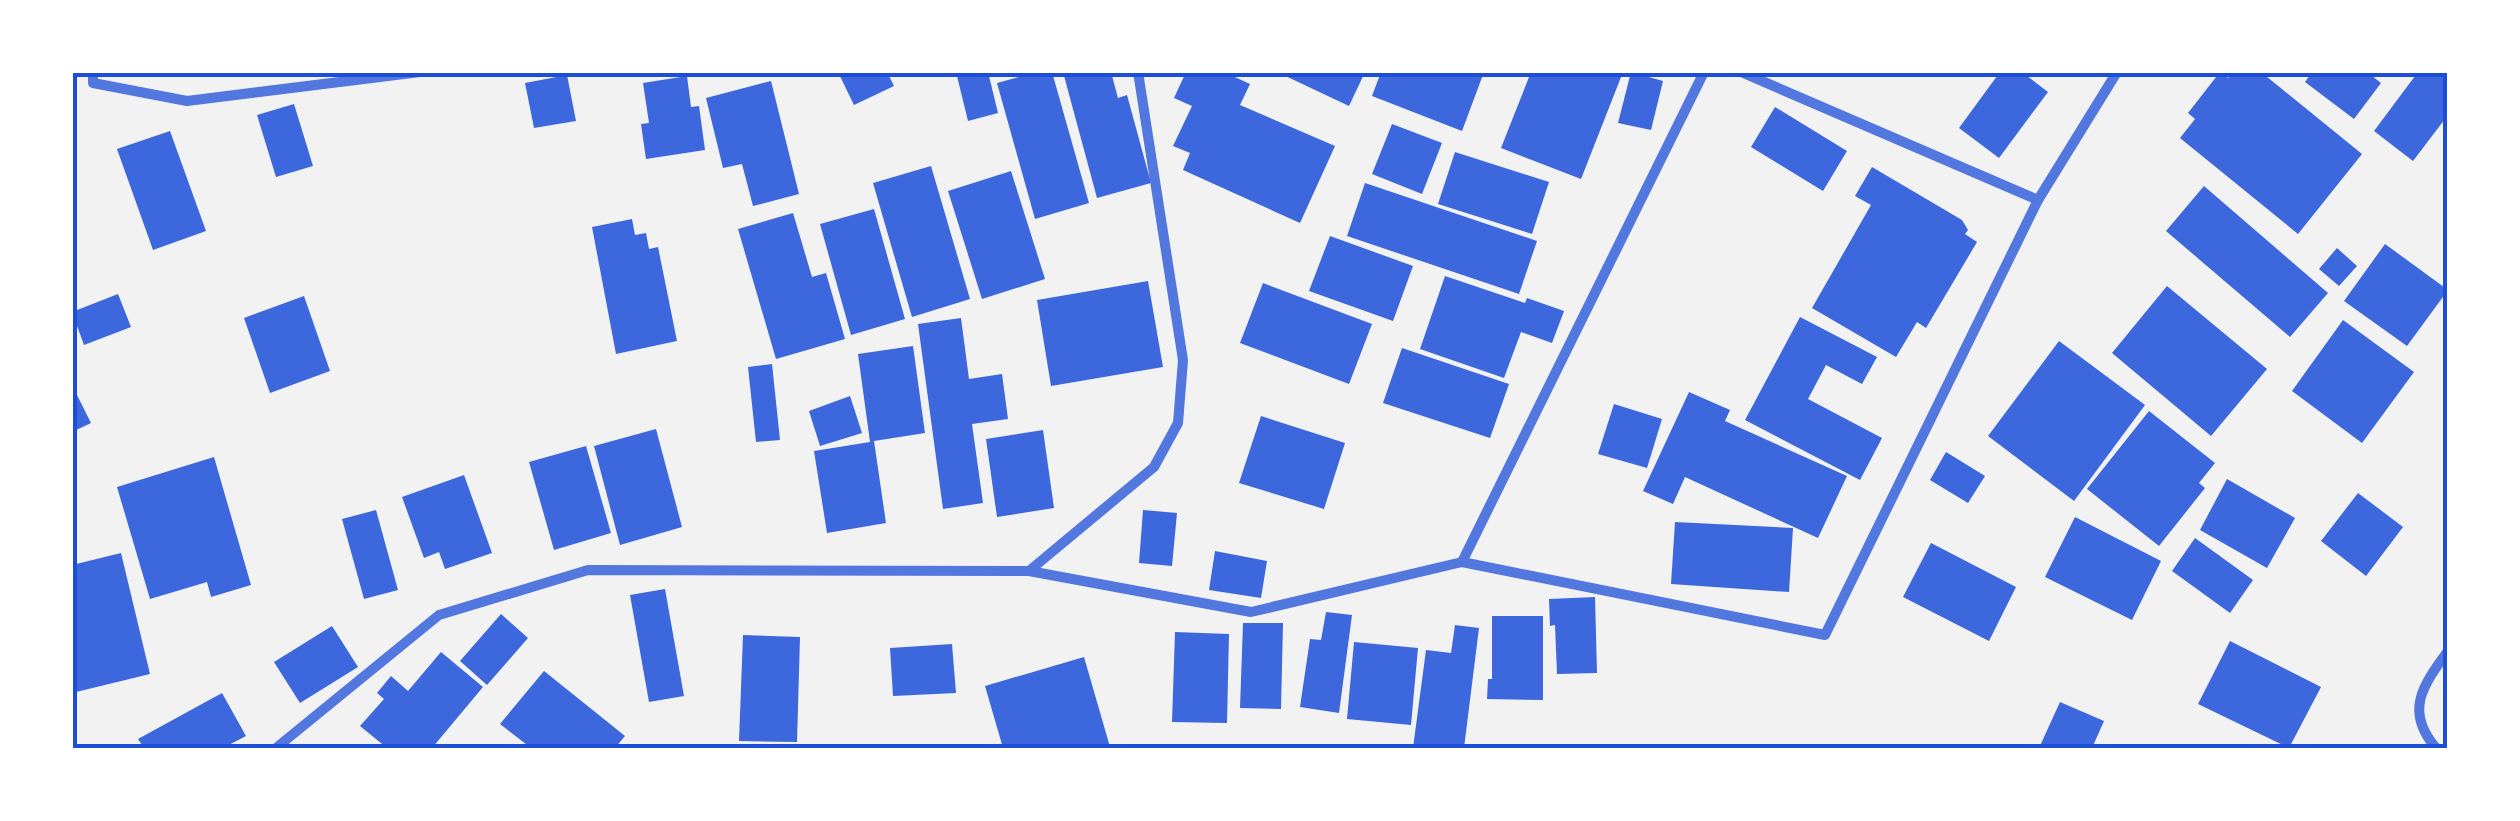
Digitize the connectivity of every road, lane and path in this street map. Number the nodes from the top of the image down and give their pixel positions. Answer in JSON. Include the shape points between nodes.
{"nodes":[{"id":1,"x":93,"y":72,"type":"edge"},
{"id":2,"x":420,"y":72,"type":"edge"},
{"id":3,"x":1138,"y":72,"type":"edge"},
{"id":4,"x":1704,"y":72,"type":"edge"},
{"id":5,"x":1740,"y":72,"type":"edge"},
{"id":6,"x":2117,"y":72,"type":"edge"},
{"id":7,"x":2038,"y":200,"type":"junction"},
{"id":8,"x":1462,"y":562,"type":"junction"},
{"id":9,"x":1029,"y":571,"type":"junction"},
{"id":10,"x":2448,"y":651,"type":"edge"},
{"id":11,"x":276,"y":748,"type":"edge"},
{"id":12,"x":2436,"y":748,"type":"edge"}],
"edges":[{"from":1,"to":2,"type":"street","via":[[93,83],[187,101]]},
{"from":3,"to":9,"type":"street","via":[[1184,360],[1178,423],[1154,467]]},
{"from":4,"to":8,"type":"street"},
{"from":5,"to":7,"type":"street"},
{"from":6,"to":7,"type":"street"},
{"from":7,"to":8,"type":"street","via":[[1825,636]]},
{"from":8,"to":9,"type":"street","via":[[1251,612]]},
{"from":9,"to":11,"type":"street","via":[[588,570],[439,615]]},
{"from":10,"to":12,"type":"street","via":[[2417,706]]}]}
